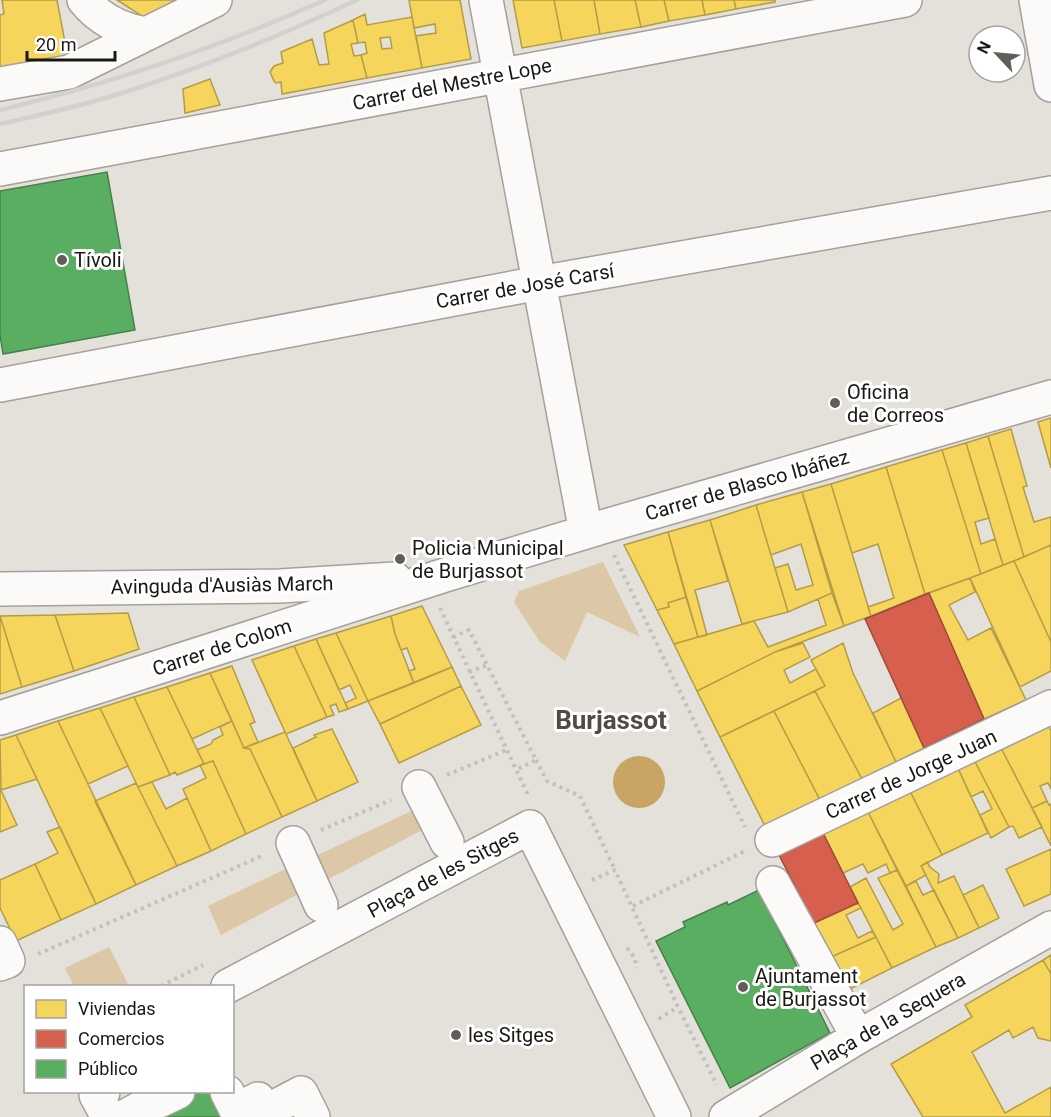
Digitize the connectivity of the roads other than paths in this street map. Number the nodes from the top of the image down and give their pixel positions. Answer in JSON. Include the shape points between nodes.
{"nodes":[{"id":1,"x":84,"y":0,"type":"edge"},
{"id":2,"x":215,"y":0,"type":"edge"},
{"id":3,"x":486,"y":0,"type":"edge"},
{"id":4,"x":905,"y":0,"type":"edge"},
{"id":5,"x":1036,"y":0,"type":"edge"},
{"id":6,"x":146,"y":34,"type":"junction"},
{"id":7,"x":500,"y":75,"type":"junction"},
{"id":8,"x":0,"y":84,"type":"edge"},
{"id":9,"x":1051,"y":85,"type":"edge"},
{"id":10,"x":0,"y":169,"type":"edge"},
{"id":11,"x":1051,"y":193,"type":"edge"},
{"id":12,"x":539,"y":283,"type":"junction"},
{"id":13,"x":0,"y":385,"type":"edge"},
{"id":14,"x":1051,"y":397,"type":"edge"},
{"id":15,"x":586,"y":532,"type":"junction"},
{"id":16,"x":436,"y":578,"type":"junction"},
{"id":17,"x":0,"y":589,"type":"edge"},
{"id":18,"x":1051,"y":707,"type":"edge"},
{"id":19,"x":0,"y":718,"type":"edge"},
{"id":20,"x":419,"y":787,"type":"dead end"},
{"id":21,"x":758,"y":841,"type":"road end"},
{"id":22,"x":447,"y":842,"type":"dead end"},
{"id":23,"x":293,"y":843,"type":"dead end"},
{"id":24,"x":773,"y":883,"type":"dead end"},
{"id":25,"x":321,"y":905,"type":"dead end"},
{"id":26,"x":1051,"y":928,"type":"edge"},
{"id":27,"x":232,"y":985,"type":"edge"},
{"id":28,"x":858,"y":1037,"type":"junction"},
{"id":29,"x":74,"y":1093,"type":"edge"},
{"id":30,"x":101,"y":1093,"type":"edge"},
{"id":31,"x":176,"y":1093,"type":"edge"},
{"id":32,"x":228,"y":1093,"type":"edge"},
{"id":33,"x":724,"y":1105,"type":"edge"},
{"id":34,"x":86,"y":1117,"type":"edge"},
{"id":35,"x":108,"y":1117,"type":"edge"},
{"id":36,"x":124,"y":1117,"type":"edge"},
{"id":37,"x":313,"y":1117,"type":"edge"},
{"id":38,"x":674,"y":1117,"type":"edge"}],
"edges":[{"from":1,"to":6,"type":"street","via":[[108,21]]},
{"from":2,"to":6,"type":"street"},
{"from":3,"to":7,"type":"street"},
{"from":4,"to":7,"type":"street","name":"Carrer del Mestre Lope"},
{"from":5,"to":9,"type":"street"},
{"from":6,"to":8,"type":"street","via":[[69,72]]},
{"from":7,"to":10,"type":"street","name":"Carrer del Mestre Lope"},
{"from":7,"to":12,"type":"street"},
{"from":11,"to":12,"type":"street","name":"Carrer de José Carsí"},
{"from":12,"to":13,"type":"street","name":"Carrer de José Carsí"},
{"from":12,"to":15,"type":"street"},
{"from":14,"to":15,"type":"street","name":"Carrer de Blasco Ibáñez"},
{"from":15,"to":16,"type":"street","name":"Carrer de Blasco Ibáñez"},
{"from":16,"to":17,"type":"street","name":"Avinguda d'Ausiàs March","via":[[280,586]]},
{"from":16,"to":19,"type":"street","name":"Carrer de Colom"},
{"from":18,"to":21,"type":"street","name":"Carrer de Jorge Juan"},
{"from":20,"to":22,"type":"street"},
{"from":23,"to":25,"type":"street"},
{"from":24,"to":28,"type":"street"},
{"from":26,"to":28,"type":"street","name":"Plaça de la Sequera"},
{"from":27,"to":38,"type":"street","name":"Plaça de les Sitges","via":[[530,827]]},
{"from":28,"to":33,"type":"street","name":"Plaça de la Sequera"},
{"from":29,"to":34,"type":"street"},
{"from":30,"to":35,"type":"street","via":[[96,1095]]},
{"from":31,"to":36,"type":"street"},
{"from":32,"to":37,"type":"street","via":[[236,1110],[258,1099],[265,1112],[301,1093]]}]}
